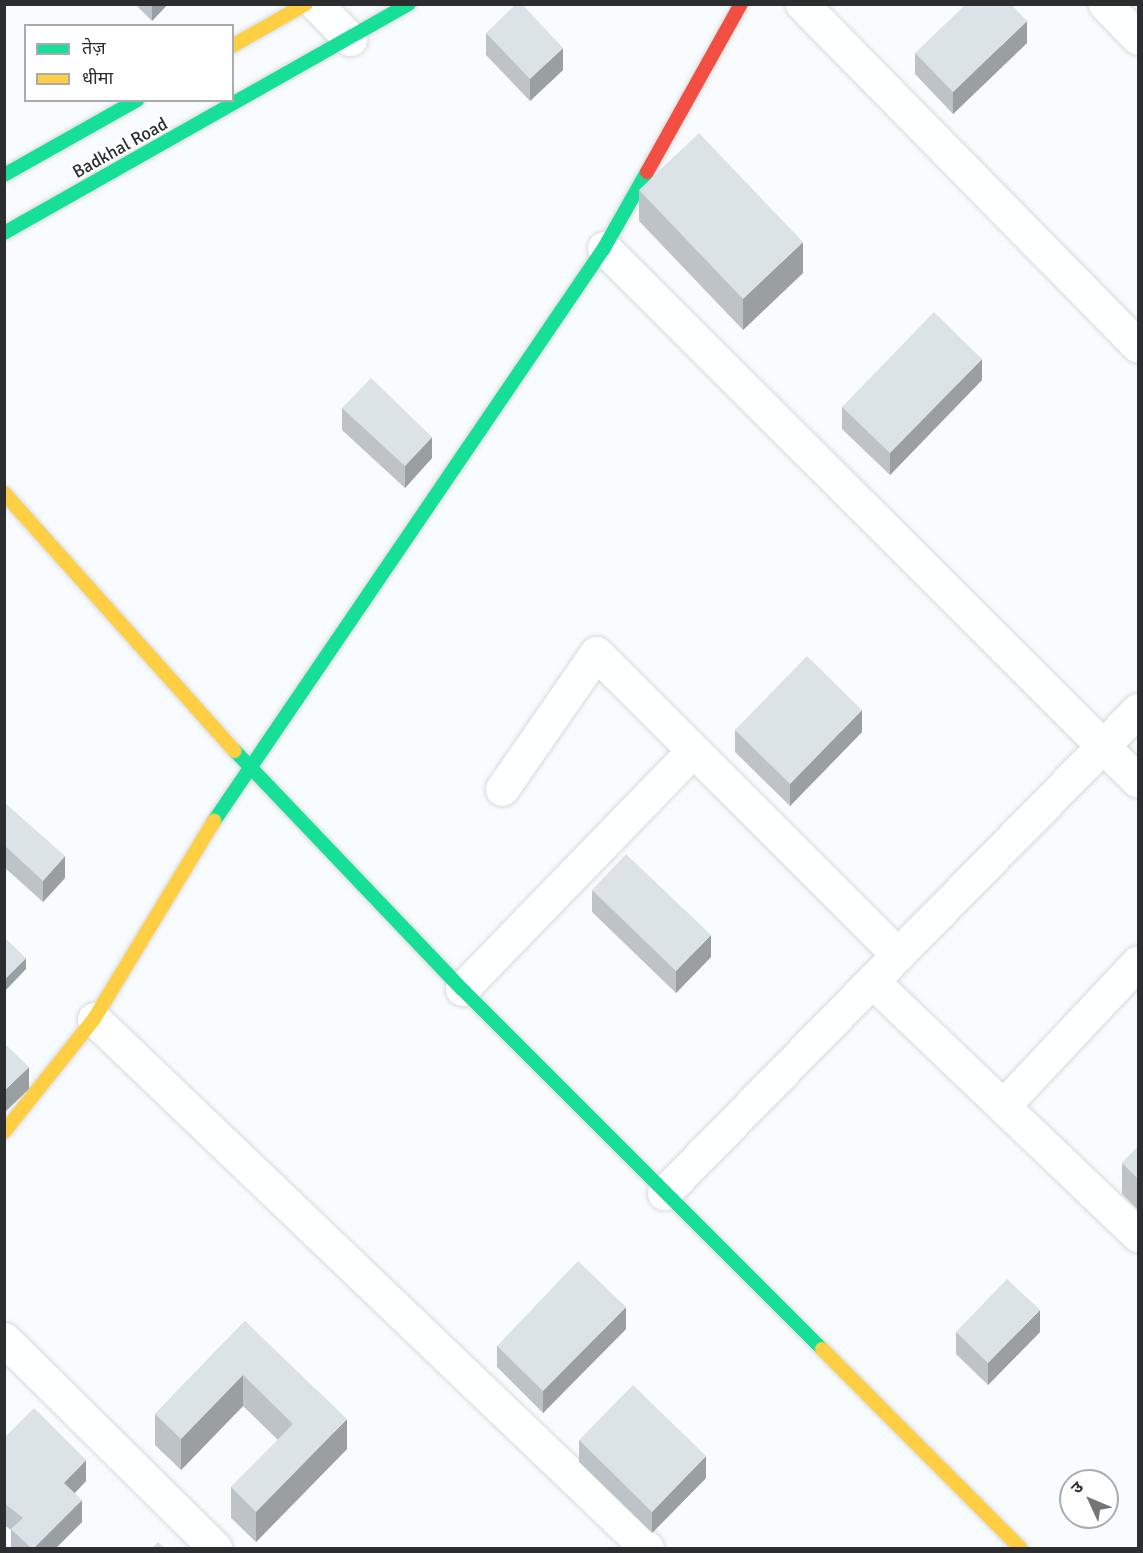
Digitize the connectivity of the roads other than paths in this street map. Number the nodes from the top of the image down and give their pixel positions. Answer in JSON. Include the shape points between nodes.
{"nodes":[{"id":1,"x":306,"y":4,"type":"edge"},
{"id":2,"x":316,"y":4,"type":"edge"},
{"id":3,"x":409,"y":4,"type":"edge"},
{"id":4,"x":741,"y":4,"type":"edge"},
{"id":5,"x":802,"y":4,"type":"edge"},
{"id":6,"x":1105,"y":4,"type":"edge"},
{"id":7,"x":1138,"y":38,"type":"edge"},
{"id":8,"x":350,"y":39,"type":"junction"},
{"id":9,"x":234,"y":45,"type":"edge"},
{"id":10,"x":134,"y":102,"type":"edge"},
{"id":11,"x":4,"y":176,"type":"edge"},
{"id":12,"x":4,"y":233,"type":"edge"},
{"id":13,"x":604,"y":248,"type":"junction"},
{"id":14,"x":1138,"y":346,"type":"edge"},
{"id":15,"x":4,"y":493,"type":"edge"},
{"id":16,"x":1138,"y":710,"type":"edge"},
{"id":17,"x":1104,"y":745,"type":"junction"},
{"id":18,"x":693,"y":751,"type":"junction"},
{"id":19,"x":248,"y":765,"type":"junction"},
{"id":20,"x":1138,"y":781,"type":"edge"},
{"id":21,"x":502,"y":789,"type":"dead end"},
{"id":22,"x":898,"y":955,"type":"junction"},
{"id":23,"x":1138,"y":962,"type":"edge"},
{"id":24,"x":872,"y":981,"type":"junction"},
{"id":25,"x":462,"y":989,"type":"junction"},
{"id":26,"x":94,"y":1019,"type":"junction"},
{"id":27,"x":1003,"y":1106,"type":"junction"},
{"id":28,"x":4,"y":1132,"type":"edge"},
{"id":29,"x":664,"y":1193,"type":"junction"},
{"id":30,"x":1138,"y":1235,"type":"edge"},
{"id":31,"x":4,"y":1339,"type":"edge"},
{"id":32,"x":215,"y":1548,"type":"edge"},
{"id":33,"x":647,"y":1548,"type":"edge"},
{"id":34,"x":1020,"y":1548,"type":"edge"}],
"edges":[{"from":1,"to":9,"type":"street"},
{"from":2,"to":8,"type":"street"},
{"from":3,"to":8,"type":"street","name":"Badkhal Road"},
{"from":4,"to":13,"type":"street"},
{"from":5,"to":14,"type":"street"},
{"from":6,"to":7,"type":"street"},
{"from":8,"to":12,"type":"street","name":"Badkhal Road"},
{"from":10,"to":11,"type":"street","name":"Badkhal Road"},
{"from":13,"to":17,"type":"street"},
{"from":13,"to":19,"type":"street"},
{"from":15,"to":19,"type":"street"},
{"from":16,"to":17,"type":"street"},
{"from":17,"to":20,"type":"street"},
{"from":17,"to":22,"type":"street"},
{"from":18,"to":21,"type":"street","via":[[597,652]]},
{"from":18,"to":22,"type":"street"},
{"from":18,"to":25,"type":"street"},
{"from":19,"to":25,"type":"street"},
{"from":19,"to":26,"type":"street"},
{"from":22,"to":24,"type":"street"},
{"from":23,"to":27,"type":"street"},
{"from":24,"to":27,"type":"street"},
{"from":24,"to":29,"type":"street"},
{"from":25,"to":29,"type":"street"},
{"from":26,"to":28,"type":"street"},
{"from":26,"to":33,"type":"street"},
{"from":27,"to":30,"type":"street"},
{"from":29,"to":34,"type":"street"},
{"from":31,"to":32,"type":"street"}]}
